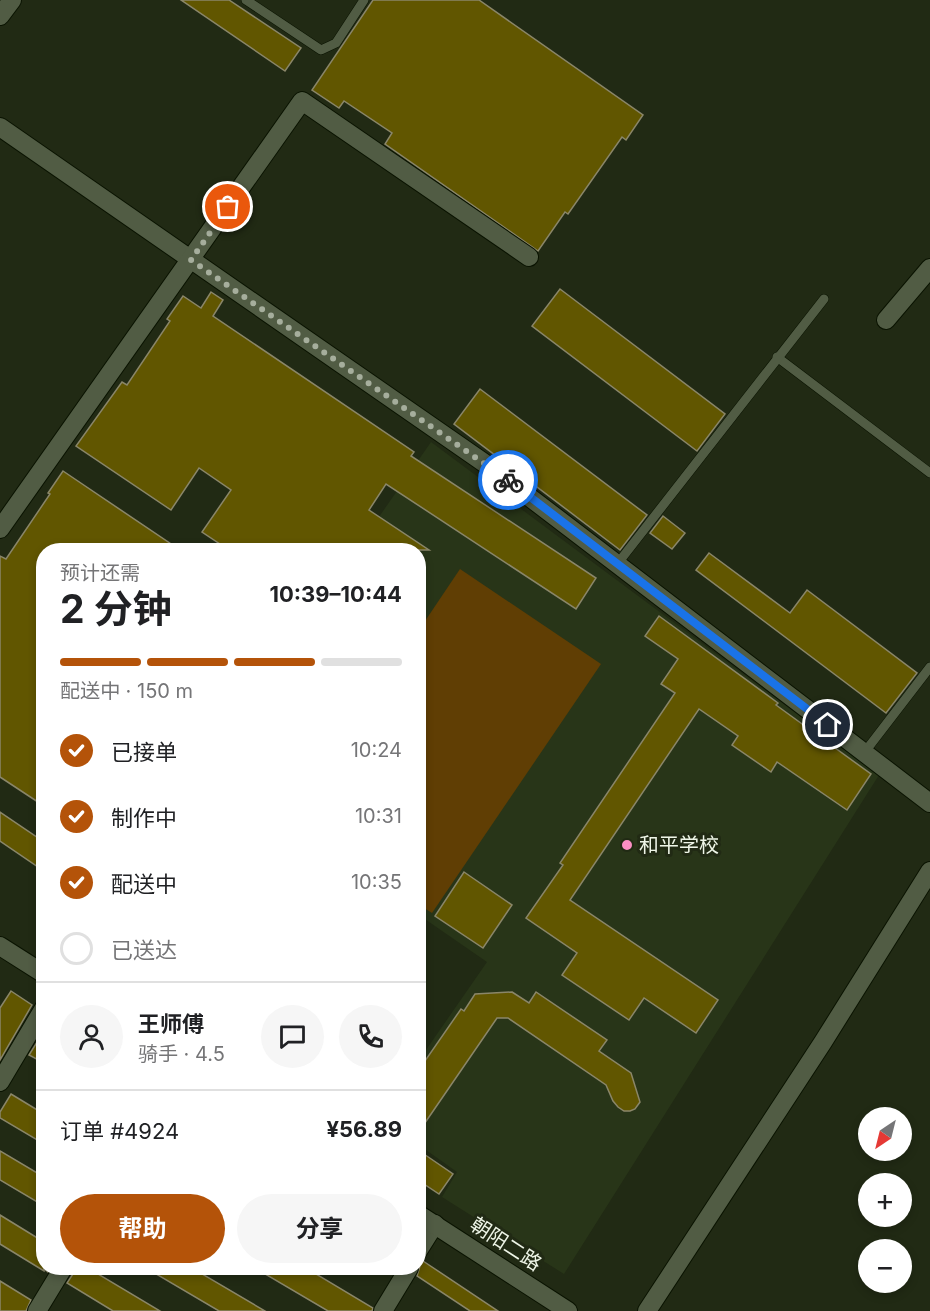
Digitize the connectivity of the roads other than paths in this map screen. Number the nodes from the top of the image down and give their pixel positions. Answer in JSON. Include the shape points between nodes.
{"nodes":[{"id":1,"x":12,"y":0,"type":"edge"},
{"id":2,"x":246,"y":0,"type":"edge"},
{"id":3,"x":364,"y":0,"type":"edge"},
{"id":4,"x":0,"y":16,"type":"edge"},
{"id":5,"x":0,"y":127,"type":"edge"},
{"id":6,"x":530,"y":257,"type":"dead end"},
{"id":7,"x":191,"y":260,"type":"junction"},
{"id":8,"x":930,"y":268,"type":"edge"},
{"id":9,"x":824,"y":299,"type":"dead end"},
{"id":10,"x":886,"y":320,"type":"dead end"},
{"id":11,"x":777,"y":357,"type":"junction"},
{"id":12,"x":930,"y":473,"type":"edge"},
{"id":13,"x":0,"y":529,"type":"edge"},
{"id":14,"x":618,"y":563,"type":"junction"},
{"id":15,"x":930,"y":667,"type":"edge"},
{"id":16,"x":864,"y":753,"type":"junction"},
{"id":17,"x":930,"y":803,"type":"edge"},
{"id":18,"x":930,"y":871,"type":"edge"},
{"id":19,"x":0,"y":946,"type":"edge"},
{"id":20,"x":36,"y":969,"type":"edge"},
{"id":21,"x":36,"y":1021,"type":"edge"},
{"id":22,"x":0,"y":1082,"type":"edge"},
{"id":23,"x":426,"y":1219,"type":"edge"},
{"id":24,"x":435,"y":1224,"type":"junction"},
{"id":25,"x":426,"y":1238,"type":"edge"},
{"id":26,"x":59,"y":1275,"type":"edge"},
{"id":27,"x":405,"y":1275,"type":"edge"},
{"id":28,"x":37,"y":1311,"type":"edge"},
{"id":29,"x":383,"y":1311,"type":"edge"},
{"id":30,"x":568,"y":1311,"type":"edge"},
{"id":31,"x":647,"y":1311,"type":"edge"}],
"edges":[{"from":1,"to":4,"type":"street"},
{"from":2,"to":3,"type":"lane","via":[[321,50],[336,43]]},
{"from":5,"to":7,"type":"street"},
{"from":6,"to":7,"type":"street","via":[[302,101]]},
{"from":7,"to":13,"type":"street"},
{"from":7,"to":14,"type":"street","via":[[490,467]]},
{"from":8,"to":10,"type":"street"},
{"from":9,"to":11,"type":"lane"},
{"from":11,"to":12,"type":"lane"},
{"from":11,"to":14,"type":"lane"},
{"from":14,"to":16,"type":"street"},
{"from":15,"to":16,"type":"lane"},
{"from":16,"to":17,"type":"street"},
{"from":18,"to":31,"type":"street"},
{"from":19,"to":20,"type":"street"},
{"from":21,"to":22,"type":"street"},
{"from":23,"to":24,"type":"street","name":"朝阳二路"},
{"from":24,"to":25,"type":"street"},
{"from":24,"to":30,"type":"street","name":"朝阳二路"},
{"from":26,"to":28,"type":"street"},
{"from":27,"to":29,"type":"street"}]}
